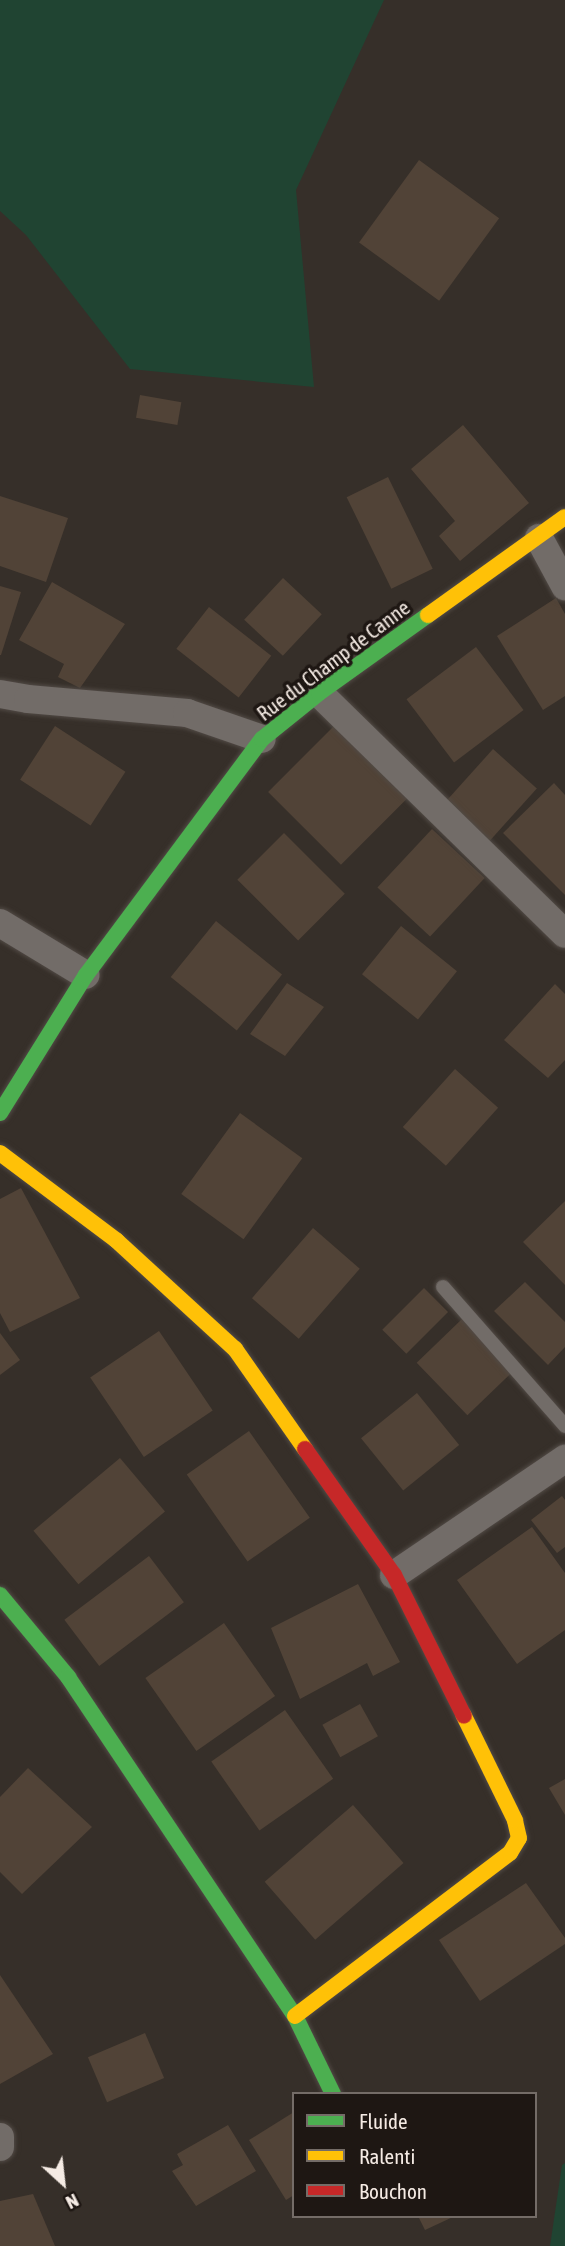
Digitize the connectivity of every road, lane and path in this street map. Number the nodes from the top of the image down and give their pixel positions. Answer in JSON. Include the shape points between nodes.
{"nodes":[{"id":1,"x":565,"y":517,"type":"edge"},
{"id":2,"x":539,"y":538,"type":"junction"},
{"id":3,"x":565,"y":586,"type":"edge"},
{"id":4,"x":319,"y":693,"type":"junction"},
{"id":5,"x":0,"y":694,"type":"edge"},
{"id":6,"x":262,"y":739,"type":"junction"},
{"id":7,"x":0,"y":923,"type":"edge"},
{"id":8,"x":565,"y":934,"type":"edge"},
{"id":9,"x":86,"y":975,"type":"junction"},
{"id":10,"x":0,"y":1113,"type":"edge"},
{"id":11,"x":0,"y":1153,"type":"edge"},
{"id":12,"x":443,"y":1287,"type":"dead end"},
{"id":13,"x":565,"y":1426,"type":"edge"},
{"id":14,"x":565,"y":1459,"type":"edge"},
{"id":15,"x":394,"y":1575,"type":"junction"},
{"id":16,"x":0,"y":1595,"type":"edge"},
{"id":17,"x":295,"y":2016,"type":"junction"},
{"id":18,"x":331,"y":2092,"type":"edge"},
{"id":19,"x":0,"y":2137,"type":"edge"},
{"id":20,"x":0,"y":2147,"type":"edge"}],
"edges":[{"from":1,"to":2,"type":"street","name":"Rue du Champ de Canne"},
{"from":2,"to":3,"type":"street"},
{"from":2,"to":4,"type":"street","name":"Rue du Champ de Canne"},
{"from":4,"to":6,"type":"street","name":"Rue du Champ de Canne"},
{"from":4,"to":8,"type":"street"},
{"from":5,"to":6,"type":"street","via":[[187,713]]},
{"from":6,"to":9,"type":"street","name":"Rue du Champ de Canne"},
{"from":7,"to":9,"type":"street"},
{"from":9,"to":10,"type":"street","name":"Rue du Champ de Canne"},
{"from":11,"to":15,"type":"street","via":[[117,1241],[235,1349]]},
{"from":12,"to":13,"type":"lane"},
{"from":14,"to":15,"type":"street"},
{"from":15,"to":17,"type":"street","via":[[515,1820],[519,1838],[510,1853]]},
{"from":16,"to":17,"type":"street","via":[[68,1677]]},
{"from":17,"to":18,"type":"street"},
{"from":19,"to":20,"type":"street"}]}
